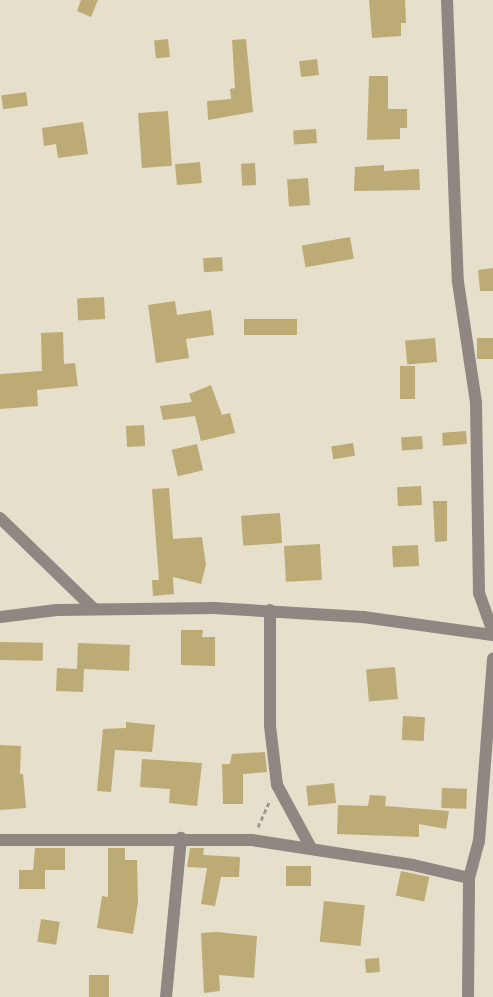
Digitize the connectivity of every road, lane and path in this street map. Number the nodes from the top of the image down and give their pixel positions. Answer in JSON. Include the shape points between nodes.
{"nodes":[{"id":1,"x":447,"y":0,"type":"edge"},
{"id":2,"x":0,"y":518,"type":"edge"},
{"id":3,"x":94,"y":609,"type":"junction"},
{"id":4,"x":270,"y":610,"type":"junction"},
{"id":5,"x":0,"y":617,"type":"edge"},
{"id":6,"x":493,"y":634,"type":"edge"},
{"id":7,"x":493,"y":659,"type":"edge"},
{"id":8,"x":277,"y":785,"type":"junction"},
{"id":9,"x":182,"y":838,"type":"junction"},
{"id":10,"x":0,"y":840,"type":"edge"},
{"id":11,"x":252,"y":840,"type":"junction"},
{"id":12,"x":310,"y":848,"type":"junction"},
{"id":13,"x":469,"y":879,"type":"junction"},
{"id":14,"x":166,"y":997,"type":"edge"},
{"id":15,"x":468,"y":997,"type":"edge"}],
"edges":[{"from":1,"to":6,"type":"street","via":[[458,282],[476,402],[479,593]]},
{"from":2,"to":3,"type":"street"},
{"from":3,"to":4,"type":"street"},
{"from":3,"to":5,"type":"street"},
{"from":4,"to":6,"type":"street"},
{"from":4,"to":8,"type":"street","via":[[270,726]]},
{"from":7,"to":13,"type":"street","via":[[479,841]]},
{"from":8,"to":11,"type":"path"},
{"from":8,"to":12,"type":"street"},
{"from":9,"to":10,"type":"street"},
{"from":9,"to":11,"type":"street"},
{"from":9,"to":14,"type":"street"},
{"from":11,"to":12,"type":"street"},
{"from":12,"to":13,"type":"street"},
{"from":13,"to":15,"type":"street"}]}
